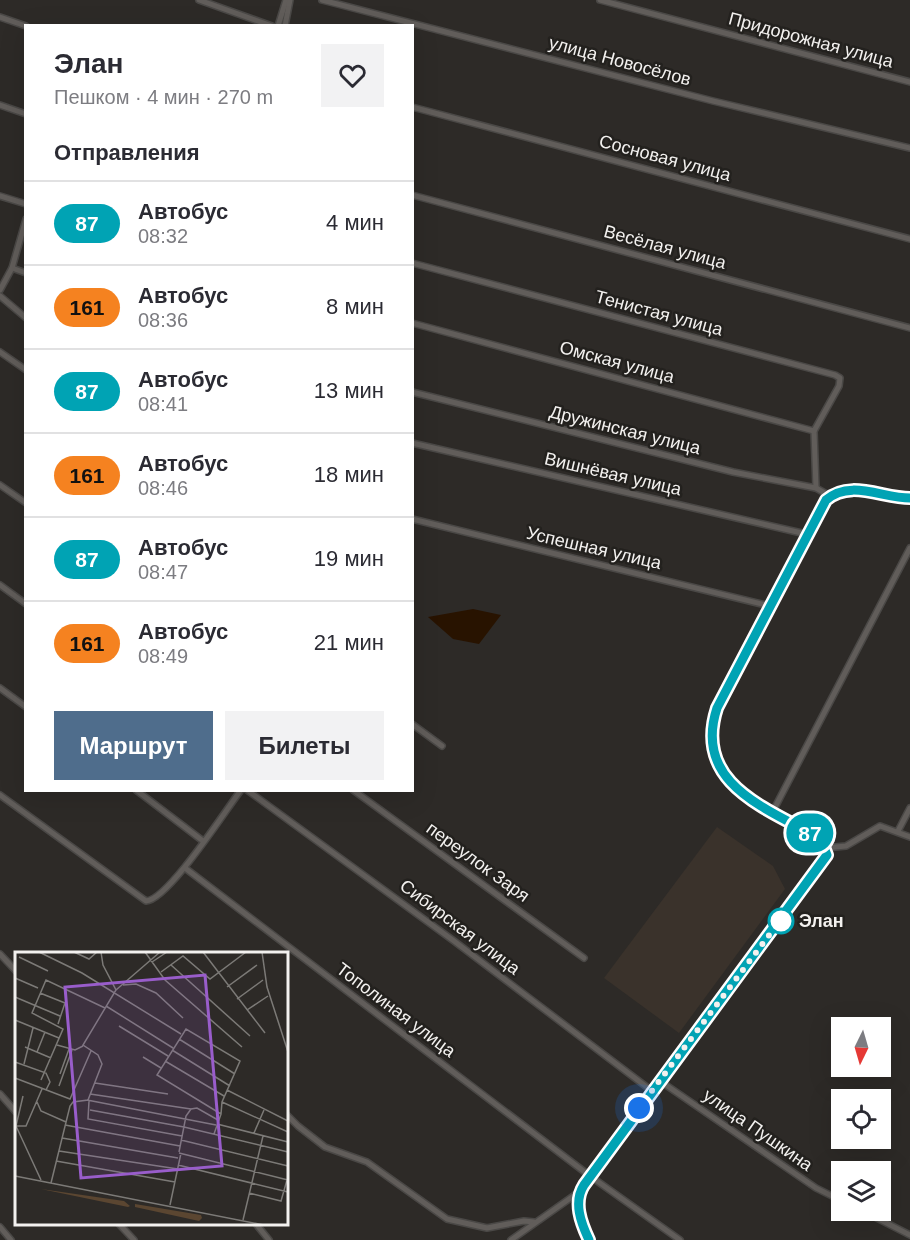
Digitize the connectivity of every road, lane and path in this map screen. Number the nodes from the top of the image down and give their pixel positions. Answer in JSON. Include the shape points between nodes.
{"nodes":[{"id":1,"x":198,"y":0,"type":"edge"},
{"id":2,"x":322,"y":0,"type":"edge"},
{"id":3,"x":600,"y":0,"type":"edge"},
{"id":4,"x":287,"y":1,"type":"edge"},
{"id":5,"x":0,"y":17,"type":"edge"},
{"id":6,"x":266,"y":24,"type":"edge"},
{"id":7,"x":279,"y":24,"type":"edge"},
{"id":8,"x":285,"y":24,"type":"edge"},
{"id":9,"x":24,"y":25,"type":"edge"},
{"id":10,"x":910,"y":82,"type":"edge"},
{"id":11,"x":0,"y":105,"type":"edge"},
{"id":12,"x":414,"y":108,"type":"edge"},
{"id":13,"x":24,"y":113,"type":"edge"},
{"id":14,"x":910,"y":148,"type":"edge"},
{"id":15,"x":0,"y":196,"type":"edge"},
{"id":16,"x":414,"y":196,"type":"edge"},
{"id":17,"x":24,"y":203,"type":"edge"},
{"id":18,"x":24,"y":226,"type":"edge"},
{"id":19,"x":910,"y":239,"type":"edge"},
{"id":20,"x":414,"y":264,"type":"edge"},
{"id":21,"x":0,"y":271,"type":"edge"},
{"id":22,"x":10,"y":271,"type":"junction"},
{"id":23,"x":24,"y":273,"type":"edge"},
{"id":24,"x":0,"y":290,"type":"edge"},
{"id":25,"x":0,"y":296,"type":"edge"},
{"id":26,"x":24,"y":316,"type":"edge"},
{"id":27,"x":414,"y":324,"type":"edge"},
{"id":28,"x":910,"y":328,"type":"edge"},
{"id":29,"x":0,"y":352,"type":"edge"},
{"id":30,"x":24,"y":369,"type":"edge"},
{"id":31,"x":414,"y":392,"type":"edge"},
{"id":32,"x":814,"y":431,"type":"junction"},
{"id":33,"x":414,"y":443,"type":"edge"},
{"id":34,"x":0,"y":485,"type":"edge"},
{"id":35,"x":816,"y":488,"type":"junction"},
{"id":36,"x":830,"y":496,"type":"junction"},
{"id":37,"x":910,"y":498,"type":"edge"},
{"id":38,"x":24,"y":502,"type":"edge"},
{"id":39,"x":414,"y":519,"type":"edge"},
{"id":40,"x":806,"y":534,"type":"junction"},
{"id":41,"x":910,"y":548,"type":"edge"},
{"id":42,"x":0,"y":585,"type":"edge"},
{"id":43,"x":24,"y":603,"type":"edge"},
{"id":44,"x":770,"y":606,"type":"junction"},
{"id":45,"x":0,"y":688,"type":"edge"},
{"id":46,"x":24,"y":706,"type":"edge"},
{"id":47,"x":414,"y":725,"type":"edge"},
{"id":48,"x":442,"y":746,"type":"dead end"},
{"id":49,"x":139,"y":792,"type":"edge"},
{"id":50,"x":239,"y":792,"type":"edge"},
{"id":51,"x":250,"y":792,"type":"edge"},
{"id":52,"x":356,"y":792,"type":"edge"},
{"id":53,"x":0,"y":795,"type":"edge"},
{"id":54,"x":910,"y":808,"type":"edge"},
{"id":55,"x":772,"y":813,"type":"junction"},
{"id":56,"x":898,"y":831,"type":"junction"},
{"id":57,"x":910,"y":837,"type":"edge"},
{"id":58,"x":202,"y":841,"type":"junction"},
{"id":59,"x":825,"y":848,"type":"junction"},
{"id":60,"x":185,"y":868,"type":"junction"},
{"id":61,"x":0,"y":954,"type":"edge"},
{"id":62,"x":584,"y":958,"type":"dead end"},
{"id":63,"x":15,"y":970,"type":"edge"},
{"id":64,"x":660,"y":1081,"type":"junction"},
{"id":65,"x":652,"y":1091,"type":"junction"},
{"id":66,"x":0,"y":1094,"type":"edge"},
{"id":67,"x":15,"y":1111,"type":"edge"},
{"id":68,"x":288,"y":1116,"type":"edge"},
{"id":69,"x":590,"y":1176,"type":"junction"},
{"id":70,"x":579,"y":1192,"type":"junction"},
{"id":71,"x":831,"y":1196,"type":"edge"},
{"id":72,"x":883,"y":1221,"type":"edge"},
{"id":73,"x":534,"y":1222,"type":"junction"},
{"id":74,"x":120,"y":1225,"type":"edge"},
{"id":75,"x":257,"y":1225,"type":"edge"},
{"id":76,"x":0,"y":1227,"type":"edge"},
{"id":77,"x":910,"y":1235,"type":"edge"},
{"id":78,"x":11,"y":1240,"type":"edge"},
{"id":79,"x":134,"y":1240,"type":"edge"},
{"id":80,"x":269,"y":1240,"type":"edge"},
{"id":81,"x":510,"y":1240,"type":"edge"},
{"id":82,"x":589,"y":1240,"type":"edge"},
{"id":83,"x":680,"y":1240,"type":"edge"}],
"edges":[{"from":1,"to":6,"type":"street"},
{"from":2,"to":14,"type":"street","name":"улица Новосёлов"},
{"from":3,"to":10,"type":"street","name":"Придорожная улица"},
{"from":4,"to":7,"type":"street"},
{"from":4,"to":8,"type":"street"},
{"from":5,"to":9,"type":"street"},
{"from":11,"to":13,"type":"street"},
{"from":12,"to":19,"type":"street","name":"Сосновая улица"},
{"from":15,"to":17,"type":"street"},
{"from":16,"to":28,"type":"street","name":"Весёлая улица"},
{"from":18,"to":22,"type":"street"},
{"from":20,"to":32,"type":"street","name":"Тенистая улица","via":[[835,375],[840,383]]},
{"from":21,"to":22,"type":"street"},
{"from":22,"to":23,"type":"street"},
{"from":22,"to":24,"type":"street"},
{"from":25,"to":26,"type":"street"},
{"from":27,"to":32,"type":"street","name":"Омская улица"},
{"from":29,"to":30,"type":"street"},
{"from":31,"to":35,"type":"street","name":"Дружинская улица","via":[[733,472]]},
{"from":32,"to":35,"type":"street"},
{"from":33,"to":40,"type":"street","name":"Вишнёвая улица"},
{"from":34,"to":38,"type":"street"},
{"from":35,"to":36,"type":"street","name":"Дружинская улица"},
{"from":36,"to":37,"type":"street","via":[[856,489]]},
{"from":36,"to":40,"type":"street"},
{"from":39,"to":44,"type":"street","name":"Успешная улица"},
{"from":40,"to":44,"type":"street"},
{"from":41,"to":55,"type":"street"},
{"from":42,"to":43,"type":"street"},
{"from":44,"to":55,"type":"street","via":[[717,708],[711,741],[716,761],[732,785]]},
{"from":45,"to":46,"type":"street"},
{"from":47,"to":48,"type":"street"},
{"from":49,"to":58,"type":"street"},
{"from":50,"to":58,"type":"street"},
{"from":51,"to":65,"type":"street","name":"Сибирская улица"},
{"from":52,"to":62,"type":"street","name":"переулок Заря"},
{"from":53,"to":60,"type":"street","via":[[139,898],[157,898]]},
{"from":54,"to":56,"type":"street"},
{"from":55,"to":59,"type":"street","via":[[816,836]]},
{"from":56,"to":57,"type":"street"},
{"from":56,"to":59,"type":"street","via":[[874,827],[846,846]]},
{"from":58,"to":60,"type":"street"},
{"from":59,"to":64,"type":"street","via":[[824,862]]},
{"from":60,"to":69,"type":"street","name":"Тополиная улица"},
{"from":61,"to":63,"type":"street"},
{"from":64,"to":65,"type":"street"},
{"from":64,"to":71,"type":"street","name":"улица Пушкина"},
{"from":65,"to":69,"type":"street"},
{"from":66,"to":67,"type":"street"},
{"from":68,"to":73,"type":"street","via":[[325,1147],[367,1162],[447,1219],[487,1228]]},
{"from":69,"to":70,"type":"street"},
{"from":69,"to":83,"type":"street","name":"Тополиная улица"},
{"from":70,"to":73,"type":"street"},
{"from":70,"to":82,"type":"street","via":[[579,1215]]},
{"from":72,"to":77,"type":"street"},
{"from":73,"to":81,"type":"street"},
{"from":74,"to":79,"type":"street"},
{"from":75,"to":80,"type":"street"},
{"from":76,"to":78,"type":"street"}]}
